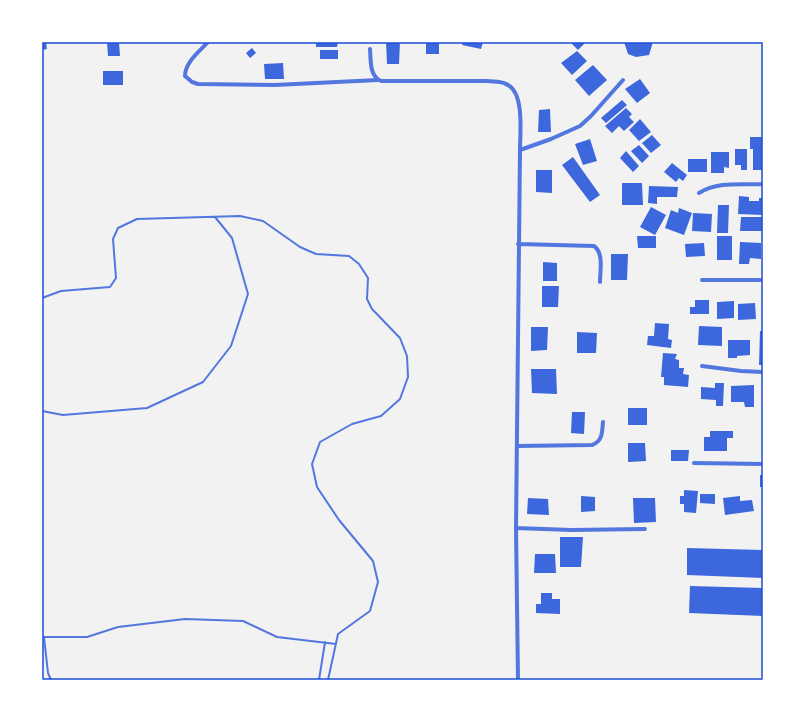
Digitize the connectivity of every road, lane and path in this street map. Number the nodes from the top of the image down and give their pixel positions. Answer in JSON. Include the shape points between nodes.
{"nodes":[{"id":1,"x":208,"y":42,"type":"edge"},
{"id":2,"x":370,"y":49,"type":"dead end"},
{"id":3,"x":378,"y":80,"type":"junction"},
{"id":4,"x":623,"y":80,"type":"dead end"},
{"id":5,"x":520,"y":150,"type":"junction"},
{"id":6,"x":763,"y":184,"type":"edge"},
{"id":7,"x":699,"y":192,"type":"dead end"},
{"id":8,"x":215,"y":217,"type":"junction"},
{"id":9,"x":518,"y":244,"type":"junction"},
{"id":10,"x":702,"y":280,"type":"dead end"},
{"id":11,"x":763,"y":280,"type":"edge"},
{"id":12,"x":600,"y":282,"type":"dead end"},
{"id":13,"x":42,"y":298,"type":"edge"},
{"id":14,"x":702,"y":366,"type":"dead end"},
{"id":15,"x":763,"y":372,"type":"edge"},
{"id":16,"x":42,"y":411,"type":"edge"},
{"id":17,"x":603,"y":422,"type":"dead end"},
{"id":18,"x":517,"y":446,"type":"junction"},
{"id":19,"x":694,"y":463,"type":"dead end"},
{"id":20,"x":763,"y":464,"type":"edge"},
{"id":21,"x":516,"y":528,"type":"junction"},
{"id":22,"x":645,"y":529,"type":"dead end"},
{"id":23,"x":43,"y":637,"type":"edge"},
{"id":24,"x":325,"y":642,"type":"junction"},
{"id":25,"x":336,"y":644,"type":"junction"},
{"id":26,"x":51,"y":680,"type":"edge"},
{"id":27,"x":319,"y":680,"type":"edge"},
{"id":28,"x":328,"y":680,"type":"edge"},
{"id":29,"x":518,"y":680,"type":"edge"}],
"edges":[{"from":1,"to":3,"type":"street","via":[[185,70],[185,76],[198,84],[252,85]]},
{"from":2,"to":3,"type":"street","via":[[373,74]]},
{"from":3,"to":5,"type":"street","via":[[487,81],[507,84],[515,92],[520,108]]},
{"from":4,"to":5,"type":"street","via":[[580,126]]},
{"from":5,"to":9,"type":"street"},
{"from":6,"to":7,"type":"street","via":[[716,186]]},
{"from":8,"to":13,"type":"lane","via":[[137,219],[118,228],[113,239],[116,278],[110,287],[61,291]]},
{"from":8,"to":16,"type":"lane","via":[[232,238],[248,294],[231,346],[204,382],[147,408],[63,415]]},
{"from":8,"to":25,"type":"lane","via":[[240,216],[263,221],[300,247],[316,254],[349,256],[359,264],[368,278],[367,299],[372,309],[400,338],[407,356],[408,377],[400,398],[381,416],[352,424],[320,442],[312,464],[317,487],[339,520],[373,561],[378,582],[370,611],[338,634]]},
{"from":9,"to":12,"type":"street","via":[[594,246],[600,256]]},
{"from":9,"to":18,"type":"street"},
{"from":10,"to":11,"type":"street"},
{"from":14,"to":15,"type":"street"},
{"from":17,"to":18,"type":"street","via":[[600,440],[592,445]]},
{"from":18,"to":21,"type":"street"},
{"from":19,"to":20,"type":"street"},
{"from":21,"to":22,"type":"street"},
{"from":21,"to":29,"type":"street"},
{"from":23,"to":24,"type":"lane","via":[[87,637],[118,627],[185,619],[244,621],[276,637]]},
{"from":23,"to":26,"type":"lane"},
{"from":24,"to":25,"type":"lane"},
{"from":24,"to":27,"type":"lane"},
{"from":25,"to":28,"type":"lane"}]}
